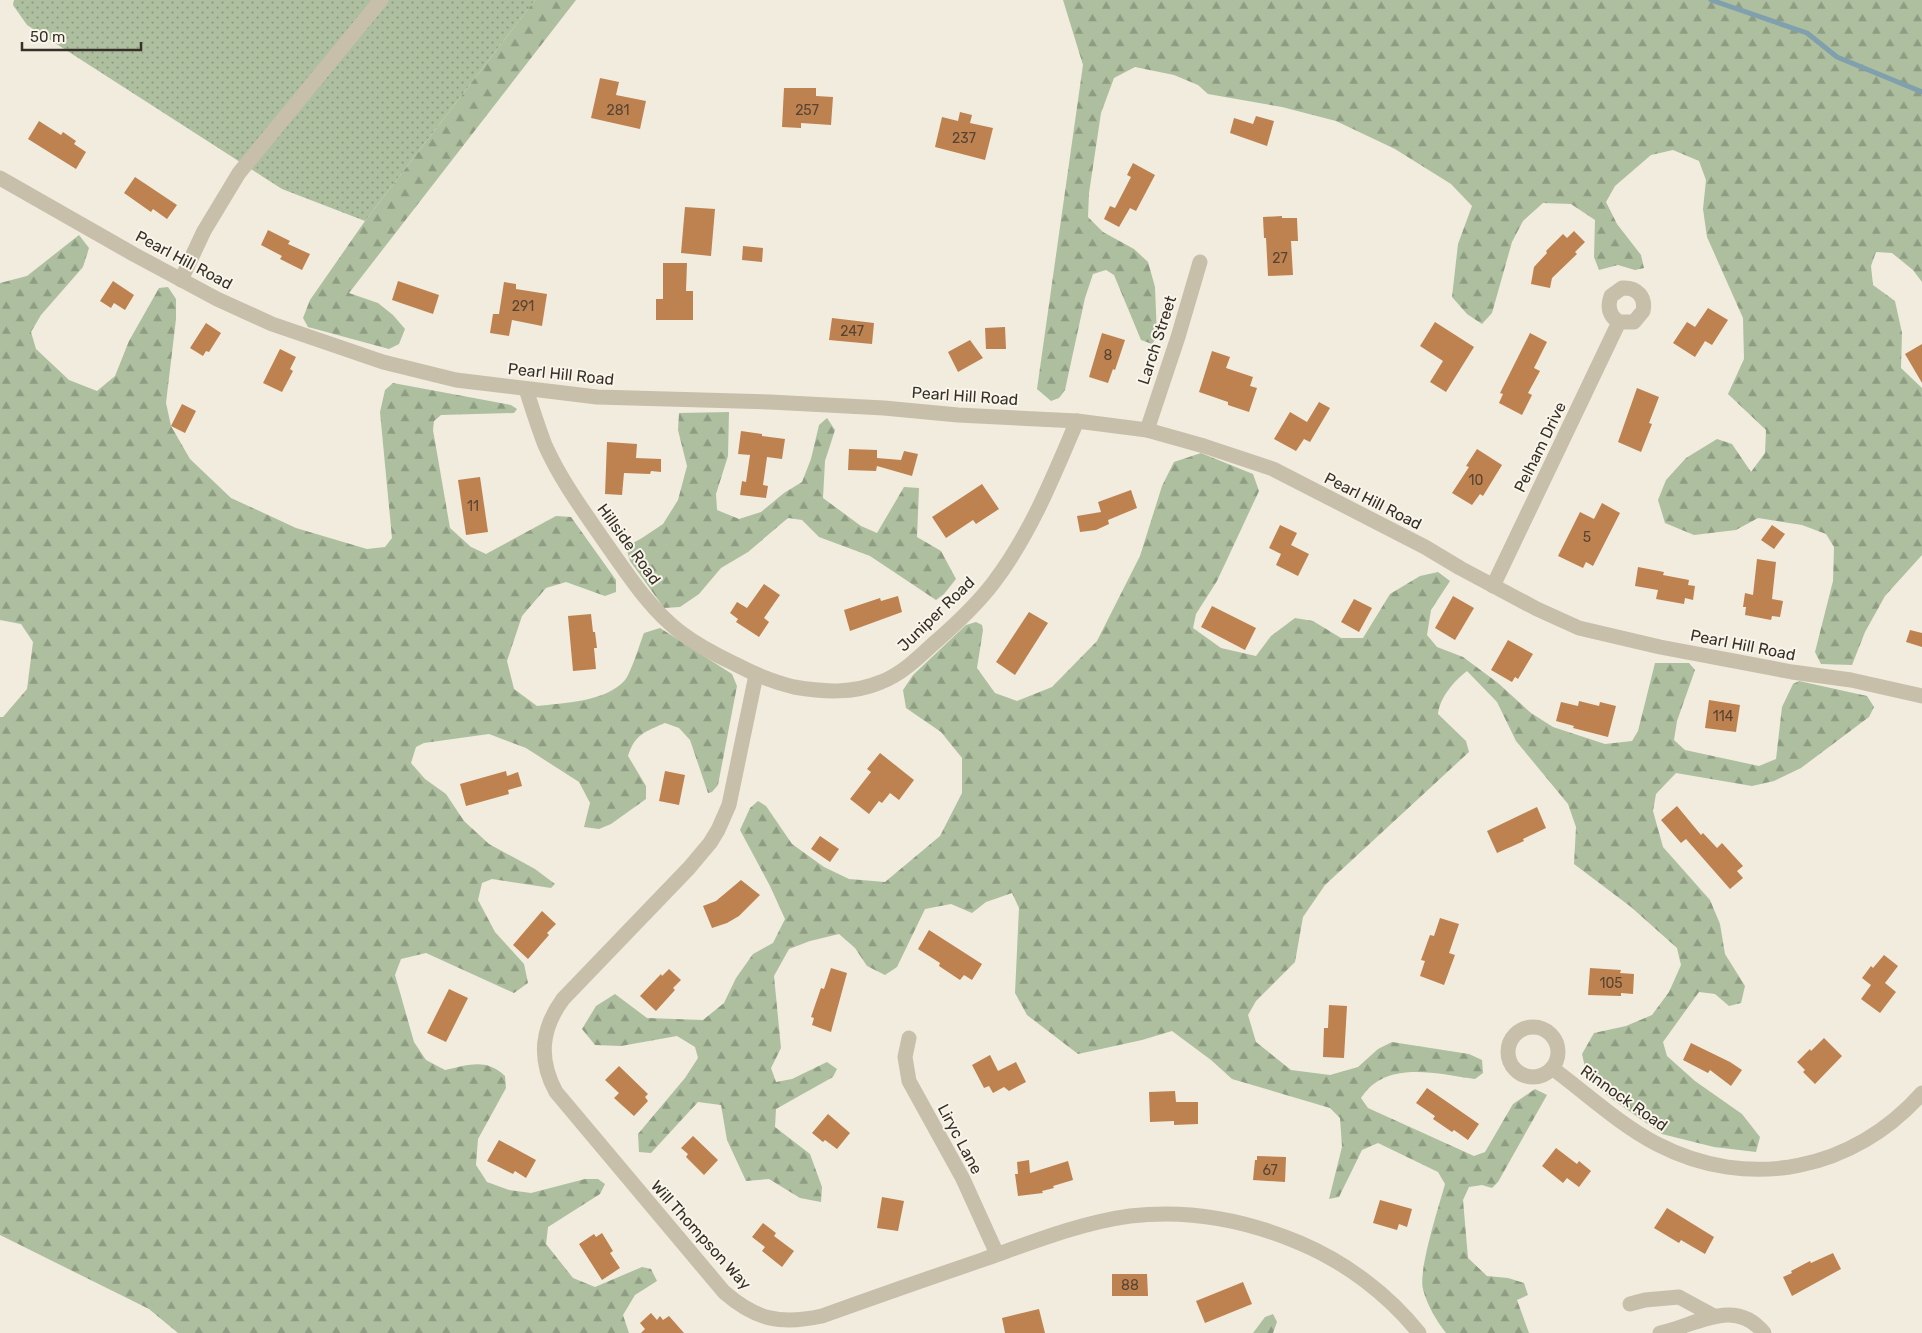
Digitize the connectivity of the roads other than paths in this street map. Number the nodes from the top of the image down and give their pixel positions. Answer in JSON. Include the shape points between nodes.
{"nodes":[{"id":1,"x":381,"y":0,"type":"edge"},
{"id":2,"x":0,"y":178,"type":"edge"},
{"id":3,"x":1200,"y":262,"type":"dead end"},
{"id":4,"x":181,"y":280,"type":"junction"},
{"id":5,"x":1620,"y":322,"type":"dead end"},
{"id":6,"x":526,"y":389,"type":"junction"},
{"id":7,"x":1078,"y":422,"type":"junction"},
{"id":8,"x":1147,"y":430,"type":"junction"},
{"id":9,"x":1493,"y":586,"type":"junction"},
{"id":10,"x":756,"y":675,"type":"junction"},
{"id":11,"x":1922,"y":696,"type":"edge"},
{"id":12,"x":909,"y":1038,"type":"dead end"},
{"id":13,"x":1552,"y":1068,"type":"dead end"},
{"id":14,"x":1922,"y":1093,"type":"edge"},
{"id":15,"x":997,"y":1254,"type":"junction"},
{"id":16,"x":1630,"y":1304,"type":"dead end"},
{"id":17,"x":1714,"y":1316,"type":"junction"},
{"id":18,"x":1419,"y":1333,"type":"edge"},
{"id":19,"x":1660,"y":1333,"type":"edge"},
{"id":20,"x":1764,"y":1333,"type":"edge"}],
"edges":[{"from":1,"to":4,"type":"street","via":[[239,173],[204,231]]},
{"from":2,"to":4,"type":"street","name":"Pearl Hill Road"},
{"from":3,"to":8,"type":"street","name":"Larch Street"},
{"from":4,"to":6,"type":"street","name":"Pearl Hill Road","via":[[272,324],[383,362],[456,380]]},
{"from":5,"to":9,"type":"street","name":"Pelham Drive"},
{"from":6,"to":7,"type":"street","name":"Pearl Hill Road","via":[[597,398],[780,402]]},
{"from":6,"to":10,"type":"street","name":"Hillside Road","via":[[555,464],[584,513],[635,586],[681,632],[716,655]]},
{"from":7,"to":8,"type":"street","name":"Pearl Hill Road"},
{"from":7,"to":10,"type":"street","name":"Juniper Road","via":[[1040,506],[994,582],[957,623],[916,659],[882,682],[858,690],[804,689]]},
{"from":8,"to":9,"type":"street","name":"Pearl Hill Road","via":[[1273,469],[1425,547]]},
{"from":9,"to":11,"type":"street","name":"Pearl Hill Road","via":[[1579,628],[1660,647],[1851,680]]},
{"from":10,"to":15,"type":"street","name":"Will Thompson Way","via":[[724,818],[701,855],[557,1007],[546,1030],[544,1049],[552,1084],[561,1099],[724,1292],[755,1314],[799,1321],[822,1316]]},
{"from":12,"to":15,"type":"street","name":"Liryc Lane","via":[[905,1057],[909,1081],[963,1179]]},
{"from":13,"to":14,"type":"street","name":"Rinnock Road","via":[[1657,1144],[1703,1162],[1750,1169],[1801,1165],[1852,1148],[1883,1130]]},
{"from":15,"to":18,"type":"street","name":"Will Thompson Way","via":[[1074,1229],[1131,1216],[1182,1214],[1224,1219],[1288,1238],[1332,1259],[1376,1290]]},
{"from":16,"to":17,"type":"street","via":[[1678,1296]]},
{"from":17,"to":19,"type":"street"},
{"from":17,"to":20,"type":"street","via":[[1740,1316]]}]}
